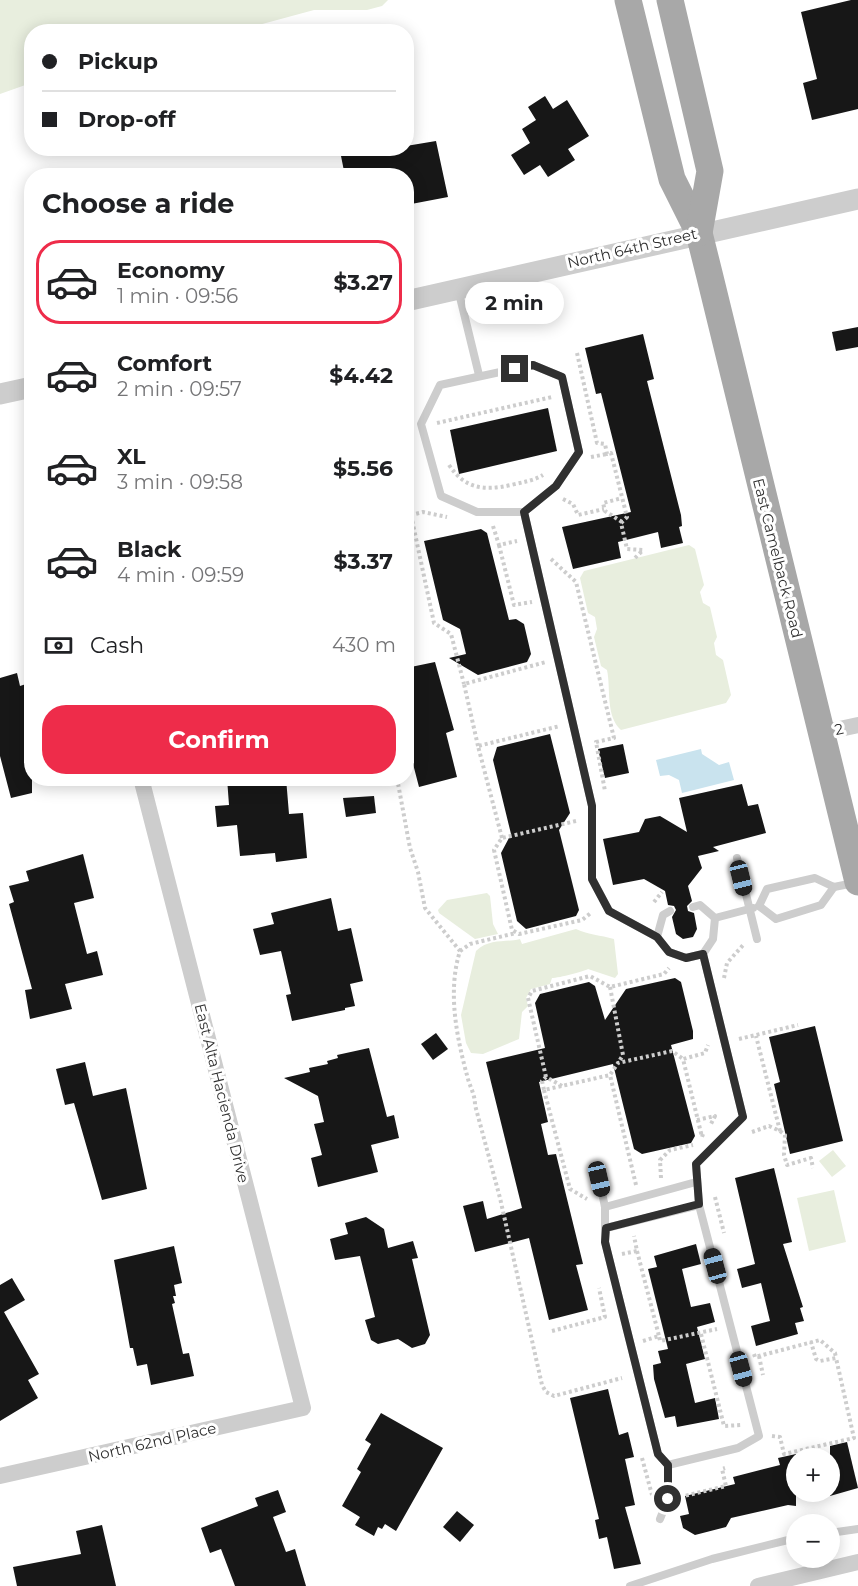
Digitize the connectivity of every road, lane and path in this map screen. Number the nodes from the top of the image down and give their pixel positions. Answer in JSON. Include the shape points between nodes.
{"nodes":[{"id":1,"x":628,"y":0,"type":"edge"},
{"id":2,"x":670,"y":0,"type":"edge"},
{"id":3,"x":858,"y":199,"type":"edge"},
{"id":4,"x":699,"y":233,"type":"junction"},
{"id":5,"x":458,"y":289,"type":"junction"},
{"id":6,"x":414,"y":299,"type":"edge"},
{"id":7,"x":576,"y":353,"type":"dead end"},
{"id":8,"x":479,"y":375,"type":"junction"},
{"id":9,"x":24,"y":389,"type":"edge"},
{"id":10,"x":0,"y":394,"type":"edge"},
{"id":11,"x":556,"y":396,"type":"dead end"},
{"id":12,"x":440,"y":432,"type":"dead end"},
{"id":13,"x":446,"y":460,"type":"dead end"},
{"id":14,"x":548,"y":471,"type":"dead end"},
{"id":15,"x":622,"y":498,"type":"junction"},
{"id":16,"x":558,"y":499,"type":"dead end"},
{"id":17,"x":604,"y":508,"type":"junction"},
{"id":18,"x":524,"y":512,"type":"junction"},
{"id":19,"x":414,"y":514,"type":"edge"},
{"id":20,"x":456,"y":520,"type":"dead end"},
{"id":21,"x":622,"y":522,"type":"junction"},
{"id":22,"x":486,"y":526,"type":"dead end"},
{"id":23,"x":493,"y":526,"type":"junction"},
{"id":24,"x":502,"y":526,"type":"dead end"},
{"id":25,"x":414,"y":529,"type":"edge"},
{"id":26,"x":516,"y":536,"type":"dead end"},
{"id":27,"x":499,"y":545,"type":"junction"},
{"id":28,"x":549,"y":548,"type":"dead end"},
{"id":29,"x":635,"y":558,"type":"dead end"},
{"id":30,"x":535,"y":612,"type":"dead end"},
{"id":31,"x":546,"y":651,"type":"dead end"},
{"id":32,"x":548,"y":661,"type":"junction"},
{"id":33,"x":551,"y":671,"type":"dead end"},
{"id":34,"x":464,"y":684,"type":"junction"},
{"id":35,"x":564,"y":725,"type":"dead end"},
{"id":36,"x":858,"y":725,"type":"edge"},
{"id":37,"x":821,"y":733,"type":"junction"},
{"id":38,"x":478,"y":746,"type":"junction"},
{"id":39,"x":143,"y":786,"type":"edge"},
{"id":40,"x":398,"y":786,"type":"edge"},
{"id":41,"x":605,"y":793,"type":"dead end"},
{"id":42,"x":576,"y":821,"type":"dead end"},
{"id":43,"x":502,"y":838,"type":"junction"},
{"id":44,"x":737,"y":858,"type":"dead end"},
{"id":45,"x":850,"y":884,"type":"edge"},
{"id":46,"x":662,"y":892,"type":"dead end"},
{"id":47,"x":759,"y":906,"type":"junction"},
{"id":48,"x":693,"y":907,"type":"dead end"},
{"id":49,"x":650,"y":908,"type":"dead end"},
{"id":50,"x":750,"y":909,"type":"junction"},
{"id":51,"x":670,"y":911,"type":"dead end"},
{"id":52,"x":592,"y":912,"type":"dead end"},
{"id":53,"x":715,"y":918,"type":"junction"},
{"id":54,"x":516,"y":932,"type":"junction"},
{"id":55,"x":657,"y":937,"type":"junction"},
{"id":56,"x":757,"y":939,"type":"dead end"},
{"id":57,"x":747,"y":942,"type":"dead end"},
{"id":58,"x":460,"y":951,"type":"junction"},
{"id":59,"x":703,"y":954,"type":"junction"},
{"id":60,"x":671,"y":966,"type":"dead end"},
{"id":61,"x":724,"y":985,"type":"dead end"},
{"id":62,"x":610,"y":987,"type":"junction"},
{"id":63,"x":798,"y":1025,"type":"dead end"},
{"id":64,"x":734,"y":1029,"type":"dead end"},
{"id":65,"x":756,"y":1036,"type":"junction"},
{"id":66,"x":682,"y":1059,"type":"dead end"},
{"id":67,"x":618,"y":1063,"type":"junction"},
{"id":68,"x":610,"y":1074,"type":"junction"},
{"id":69,"x":546,"y":1077,"type":"junction"},
{"id":70,"x":562,"y":1086,"type":"junction"},
{"id":71,"x":544,"y":1090,"type":"junction"},
{"id":72,"x":780,"y":1131,"type":"junction"},
{"id":73,"x":702,"y":1137,"type":"dead end"},
{"id":74,"x":746,"y":1137,"type":"dead end"},
{"id":75,"x":813,"y":1168,"type":"dead end"},
{"id":76,"x":599,"y":1179,"type":"dead end"},
{"id":77,"x":696,"y":1182,"type":"junction"},
{"id":78,"x":712,"y":1185,"type":"dead end"},
{"id":79,"x":654,"y":1187,"type":"dead end"},
{"id":80,"x":641,"y":1188,"type":"dead end"},
{"id":81,"x":591,"y":1200,"type":"dead end"},
{"id":82,"x":699,"y":1204,"type":"junction"},
{"id":83,"x":605,"y":1207,"type":"junction"},
{"id":84,"x":606,"y":1228,"type":"junction"},
{"id":85,"x":625,"y":1240,"type":"dead end"},
{"id":86,"x":726,"y":1242,"type":"dead end"},
{"id":87,"x":619,"y":1248,"type":"dead end"},
{"id":88,"x":637,"y":1251,"type":"junction"},
{"id":89,"x":598,"y":1285,"type":"dead end"},
{"id":90,"x":715,"y":1317,"type":"dead end"},
{"id":91,"x":552,"y":1331,"type":"dead end"},
{"id":92,"x":701,"y":1334,"type":"junction"},
{"id":93,"x":659,"y":1336,"type":"junction"},
{"id":94,"x":812,"y":1342,"type":"junction"},
{"id":95,"x":752,"y":1345,"type":"dead end"},
{"id":96,"x":645,"y":1352,"type":"dead end"},
{"id":97,"x":759,"y":1356,"type":"junction"},
{"id":98,"x":836,"y":1358,"type":"junction"},
{"id":99,"x":763,"y":1375,"type":"dead end"},
{"id":100,"x":622,"y":1378,"type":"dead end"},
{"id":101,"x":303,"y":1408,"type":"joint"},
{"id":102,"x":742,"y":1430,"type":"dead end"},
{"id":103,"x":768,"y":1441,"type":"dead end"},
{"id":104,"x":668,"y":1465,"type":"junction"},
{"id":105,"x":731,"y":1465,"type":"dead end"},
{"id":106,"x":0,"y":1476,"type":"edge"},
{"id":107,"x":668,"y":1499,"type":"junction"},
{"id":108,"x":660,"y":1518,"type":"dead end"},
{"id":109,"x":858,"y":1529,"type":"edge"},
{"id":110,"x":840,"y":1532,"type":"edge"},
{"id":111,"x":786,"y":1540,"type":"edge"},
{"id":112,"x":858,"y":1562,"type":"edge"},
{"id":113,"x":630,"y":1586,"type":"edge"},
{"id":114,"x":758,"y":1586,"type":"edge"}],
"edges":[{"from":1,"to":4,"type":"main road","name":"East Camelback Road","via":[[672,179]]},
{"from":2,"to":4,"type":"main road","name":"East Camelback Road","via":[[710,171]]},
{"from":3,"to":4,"type":"street","name":"North 64th Street"},
{"from":4,"to":5,"type":"street","name":"North 64th Street"},
{"from":4,"to":37,"type":"main road","name":"East Camelback Road"},
{"from":5,"to":6,"type":"street","name":"North 64th Street"},
{"from":5,"to":8,"type":"lane"},
{"from":7,"to":15,"type":"path","via":[[597,443],[605,444],[607,454],[611,453]]},
{"from":8,"to":18,"type":"lane","via":[[440,386],[421,424],[441,496],[477,512]]},
{"from":8,"to":18,"type":"lane","via":[[533,365],[562,377],[579,452],[556,486]]},
{"from":9,"to":10,"type":"street"},
{"from":11,"to":12,"type":"path","via":[[438,423]]},
{"from":13,"to":14,"type":"path","via":[[457,477],[483,489],[535,480]]},
{"from":15,"to":17,"type":"path","via":[[603,503]]},
{"from":15,"to":21,"type":"path","via":[[627,517]]},
{"from":16,"to":17,"type":"path","via":[[573,504],[579,515]]},
{"from":17,"to":21,"type":"path"},
{"from":18,"to":55,"type":"lane","via":[[592,806],[592,879],[609,911]]},
{"from":19,"to":20,"type":"path","via":[[423,512]]},
{"from":21,"to":29,"type":"path","via":[[627,549],[643,550]]},
{"from":22,"to":23,"type":"path"},
{"from":23,"to":24,"type":"path"},
{"from":23,"to":27,"type":"path"},
{"from":25,"to":34,"type":"path","via":[[434,623],[450,634]]},
{"from":26,"to":27,"type":"path","via":[[518,541]]},
{"from":27,"to":30,"type":"path","via":[[514,605],[533,602]]},
{"from":28,"to":41,"type":"path","via":[[554,562],[576,582],[614,738],[596,742]]},
{"from":31,"to":32,"type":"path"},
{"from":32,"to":33,"type":"path"},
{"from":32,"to":34,"type":"path"},
{"from":34,"to":38,"type":"path"},
{"from":35,"to":38,"type":"path"},
{"from":36,"to":37,"type":"street","name":"2"},
{"from":37,"to":45,"type":"main road","name":"East Camelback Road"},
{"from":38,"to":43,"type":"path"},
{"from":39,"to":101,"type":"street","name":"East Alta Hacienda Drive"},
{"from":40,"to":58,"type":"path","via":[[425,908]]},
{"from":42,"to":43,"type":"path"},
{"from":43,"to":54,"type":"path","via":[[494,850],[512,930]]},
{"from":44,"to":50,"type":"lane"},
{"from":45,"to":47,"type":"lane","via":[[814,878],[767,889]]},
{"from":45,"to":47,"type":"lane","via":[[821,905],[776,919]]},
{"from":46,"to":49,"type":"path"},
{"from":47,"to":50,"type":"lane"},
{"from":48,"to":53,"type":"lane","via":[[700,905]]},
{"from":50,"to":53,"type":"lane"},
{"from":50,"to":56,"type":"lane"},
{"from":51,"to":55,"type":"lane","via":[[663,915]]},
{"from":52,"to":54,"type":"path","via":[[582,920]]},
{"from":53,"to":59,"type":"lane","via":[[713,939]]},
{"from":54,"to":58,"type":"path","via":[[470,944]]},
{"from":55,"to":59,"type":"lane","via":[[669,952],[686,958]]},
{"from":57,"to":61,"type":"path","via":[[728,963]]},
{"from":58,"to":100,"type":"path","via":[[455,967],[456,1034],[475,1094],[542,1385],[554,1396]]},
{"from":59,"to":77,"type":"lane","via":[[743,1117],[696,1164]]},
{"from":60,"to":62,"type":"path","via":[[664,974]]},
{"from":62,"to":67,"type":"path","via":[[623,1055]]},
{"from":62,"to":69,"type":"path","via":[[590,976],[532,990],[528,998]]},
{"from":63,"to":65,"type":"path"},
{"from":64,"to":65,"type":"path","via":[[737,1039]]},
{"from":65,"to":72,"type":"path"},
{"from":66,"to":67,"type":"path","via":[[672,1051]]},
{"from":67,"to":68,"type":"path"},
{"from":68,"to":70,"type":"path"},
{"from":68,"to":80,"type":"path","via":[[634,1185]]},
{"from":69,"to":70,"type":"path"},
{"from":69,"to":71,"type":"path","via":[[542,1081]]},
{"from":70,"to":71,"type":"path"},
{"from":71,"to":81,"type":"path","via":[[570,1189]]},
{"from":72,"to":74,"type":"path","via":[[769,1126]]},
{"from":72,"to":75,"type":"path","via":[[784,1135],[787,1165],[811,1158]]},
{"from":73,"to":79,"type":"path","via":[[695,1145],[670,1150],[660,1160],[662,1180]]},
{"from":76,"to":83,"type":"lane"},
{"from":77,"to":82,"type":"lane"},
{"from":77,"to":83,"type":"lane"},
{"from":78,"to":86,"type":"path"},
{"from":82,"to":84,"type":"lane"},
{"from":82,"to":104,"type":"lane","via":[[759,1436],[738,1448]]},
{"from":83,"to":84,"type":"lane"},
{"from":84,"to":104,"type":"lane","via":[[605,1242],[658,1454]]},
{"from":85,"to":88,"type":"path","via":[[632,1231]]},
{"from":87,"to":88,"type":"path","via":[[624,1255]]},
{"from":88,"to":93,"type":"path"},
{"from":89,"to":91,"type":"path","via":[[605,1317]]},
{"from":90,"to":92,"type":"path","via":[[718,1328]]},
{"from":92,"to":93,"type":"path","via":[[660,1341]]},
{"from":92,"to":102,"type":"path","via":[[724,1426],[740,1423]]},
{"from":93,"to":96,"type":"path","via":[[643,1341]]},
{"from":94,"to":97,"type":"path"},
{"from":94,"to":98,"type":"path","via":[[819,1340]]},
{"from":94,"to":98,"type":"path","via":[[816,1359]]},
{"from":95,"to":97,"type":"path","via":[[755,1357]]},
{"from":97,"to":99,"type":"path"},
{"from":98,"to":103,"type":"path","via":[[854,1438],[784,1454],[780,1437],[772,1436]]},
{"from":101,"to":106,"type":"street","name":"North 62nd Place"},
{"from":104,"to":107,"type":"lane"},
{"from":105,"to":107,"type":"path","via":[[722,1469],[726,1486]]},
{"from":107,"to":108,"type":"lane"},
{"from":109,"to":110,"type":"lane"},
{"from":111,"to":113,"type":"lane"},
{"from":112,"to":114,"type":"street"}]}
